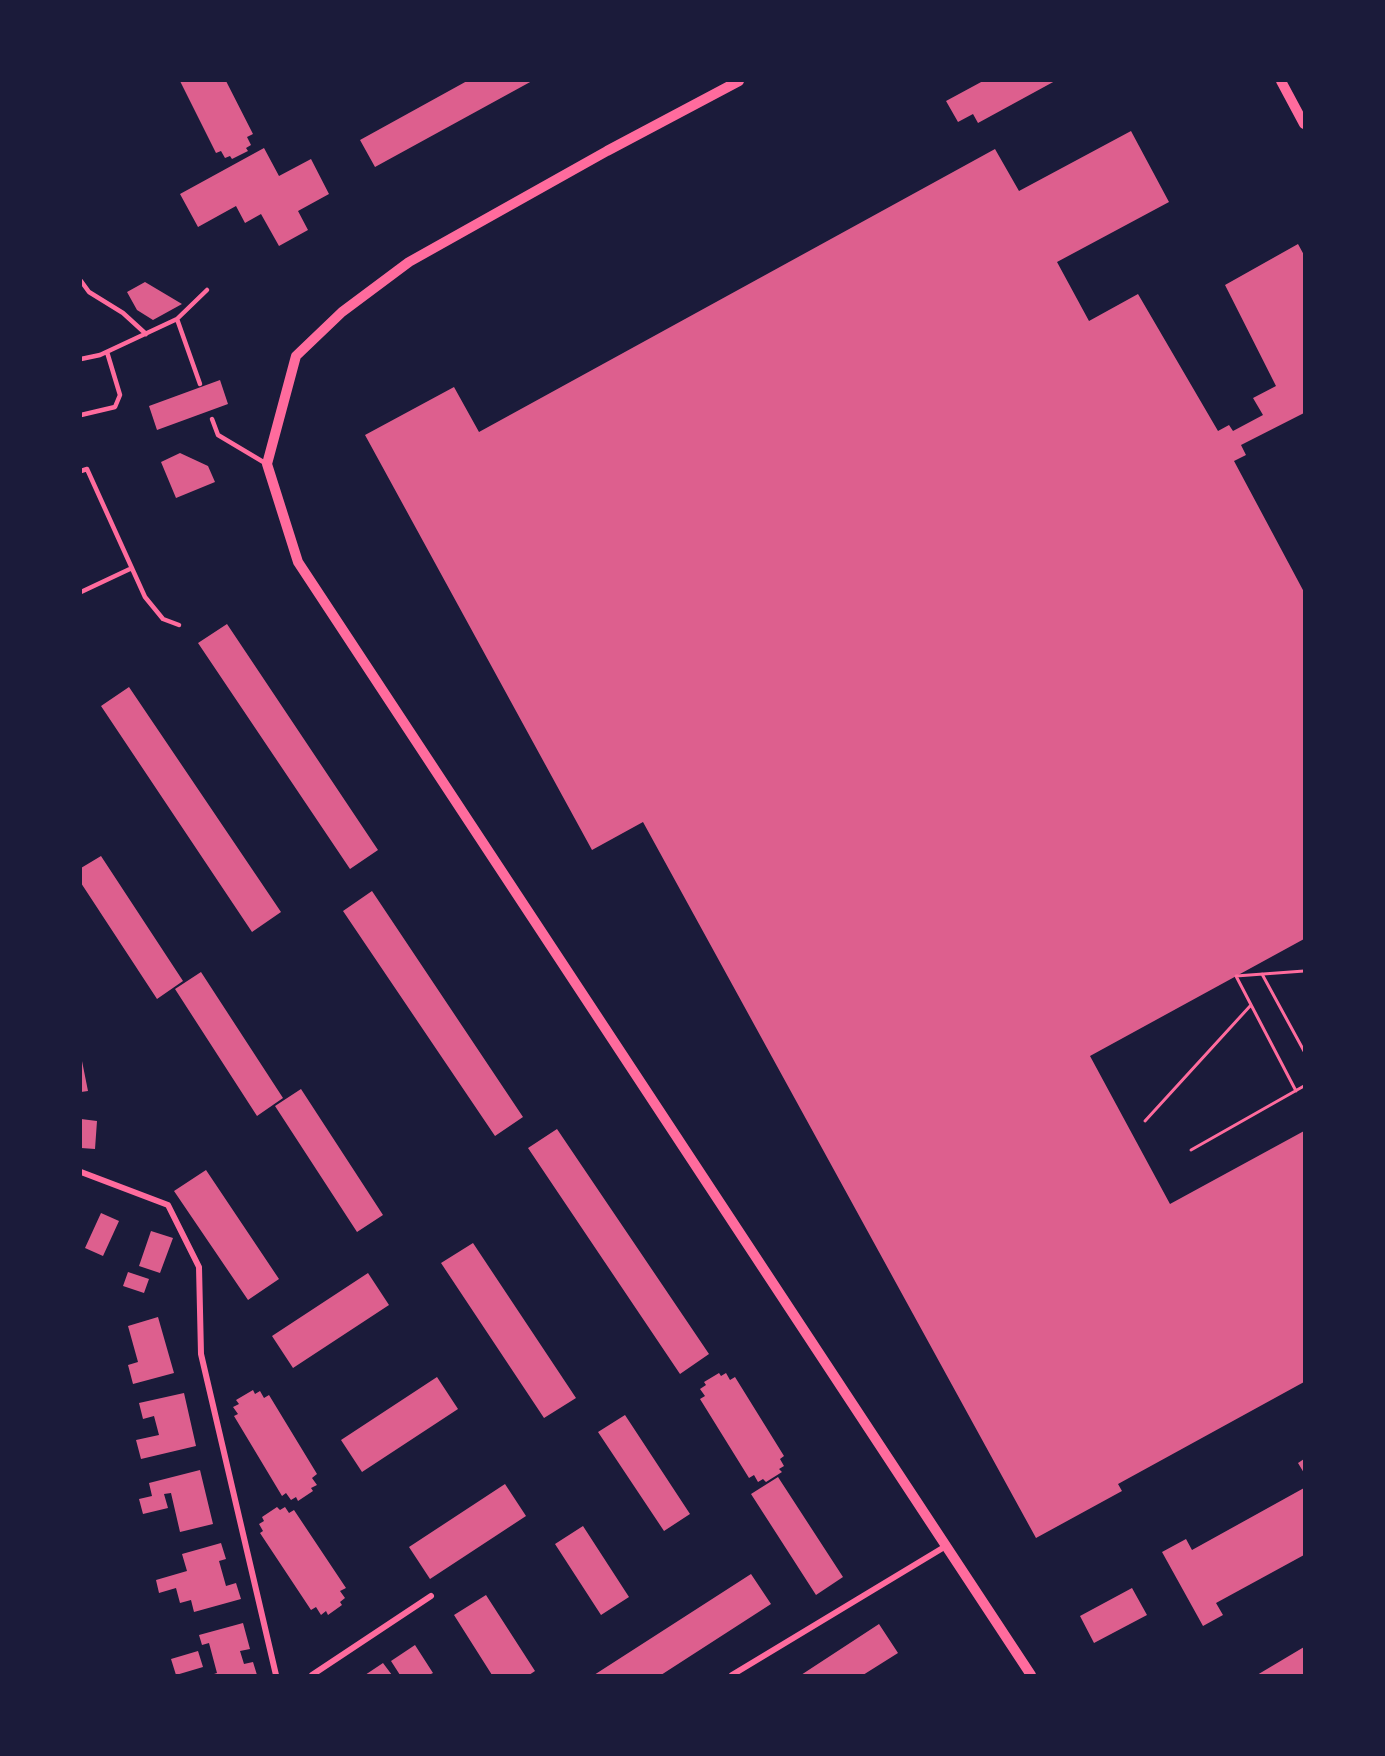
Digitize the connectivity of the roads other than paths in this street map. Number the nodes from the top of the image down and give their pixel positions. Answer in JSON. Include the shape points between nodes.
{"nodes":[{"id":1,"x":739,"y":81,"type":"edge"},
{"id":2,"x":1281,"y":81,"type":"edge"},
{"id":3,"x":1304,"y":124,"type":"edge"},
{"id":4,"x":81,"y":281,"type":"edge"},
{"id":5,"x":207,"y":290,"type":"dead end"},
{"id":6,"x":177,"y":319,"type":"junction"},
{"id":7,"x":146,"y":334,"type":"junction"},
{"id":8,"x":107,"y":352,"type":"junction"},
{"id":9,"x":81,"y":358,"type":"edge"},
{"id":10,"x":200,"y":384,"type":"dead end"},
{"id":11,"x":81,"y":415,"type":"edge"},
{"id":12,"x":212,"y":419,"type":"dead end"},
{"id":13,"x":267,"y":464,"type":"junction"},
{"id":14,"x":81,"y":471,"type":"edge"},
{"id":15,"x":132,"y":568,"type":"junction"},
{"id":16,"x":81,"y":592,"type":"edge"},
{"id":17,"x":179,"y":625,"type":"dead end"},
{"id":18,"x":81,"y":1172,"type":"edge"},
{"id":19,"x":946,"y":1546,"type":"junction"},
{"id":20,"x":431,"y":1596,"type":"dead end"},
{"id":21,"x":276,"y":1675,"type":"edge"},
{"id":22,"x":312,"y":1675,"type":"edge"},
{"id":23,"x":732,"y":1675,"type":"edge"},
{"id":24,"x":1031,"y":1675,"type":"edge"}],
"edges":[{"from":1,"to":13,"type":"street","via":[[409,262],[342,312],[296,356]]},
{"from":2,"to":3,"type":"street"},
{"from":4,"to":7,"type":"lane","via":[[89,292],[123,313]]},
{"from":5,"to":6,"type":"lane"},
{"from":6,"to":7,"type":"lane"},
{"from":6,"to":10,"type":"lane"},
{"from":7,"to":8,"type":"lane"},
{"from":8,"to":9,"type":"lane"},
{"from":8,"to":11,"type":"lane","via":[[120,395],[115,407]]},
{"from":12,"to":13,"type":"lane","via":[[218,435]]},
{"from":13,"to":19,"type":"street","via":[[298,562]]},
{"from":14,"to":15,"type":"lane","via":[[87,470]]},
{"from":15,"to":16,"type":"lane"},
{"from":15,"to":17,"type":"lane","via":[[145,597],[163,619]]},
{"from":18,"to":21,"type":"street","via":[[168,1205],[199,1267],[201,1354]]},
{"from":19,"to":23,"type":"street"},
{"from":19,"to":24,"type":"street"},
{"from":20,"to":22,"type":"street"}]}
